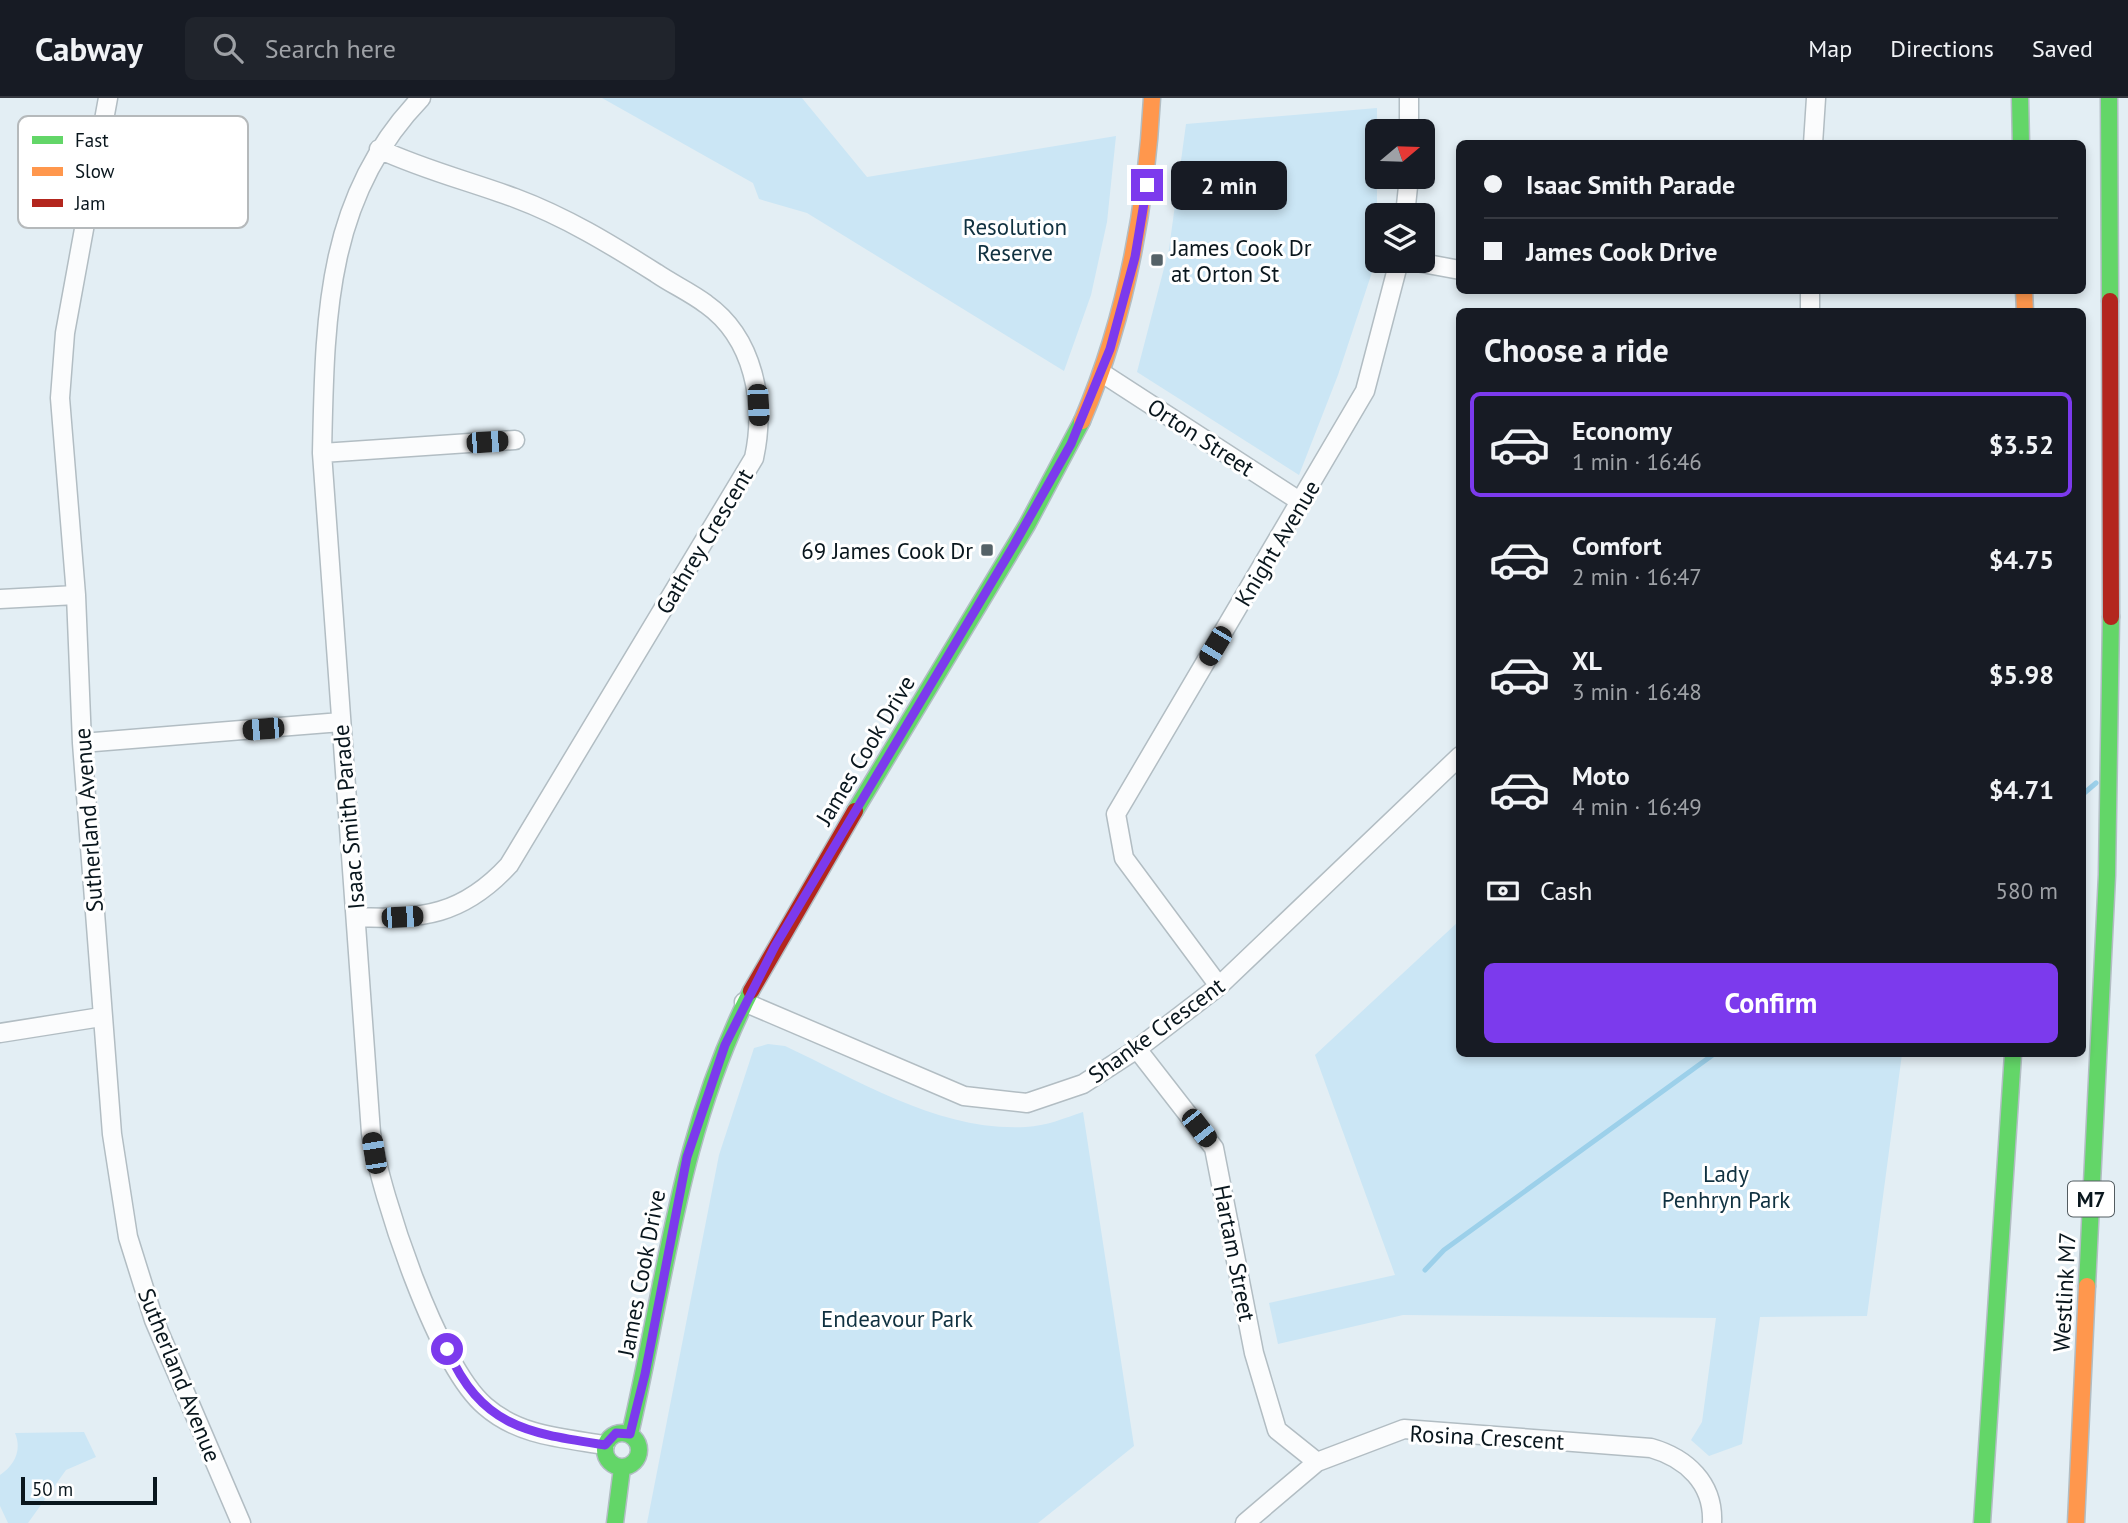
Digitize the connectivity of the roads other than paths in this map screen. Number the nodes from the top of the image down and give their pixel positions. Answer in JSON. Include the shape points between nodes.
{"nodes":[{"id":1,"x":108,"y":98,"type":"edge"},
{"id":2,"x":421,"y":98,"type":"edge"},
{"id":3,"x":1152,"y":98,"type":"edge"},
{"id":4,"x":1409,"y":98,"type":"edge"},
{"id":5,"x":1815,"y":98,"type":"edge"},
{"id":6,"x":2020,"y":98,"type":"edge"},
{"id":7,"x":2109,"y":98,"type":"edge"},
{"id":8,"x":105,"y":116,"type":"edge"},
{"id":9,"x":1409,"y":119,"type":"edge"},
{"id":10,"x":1813,"y":140,"type":"edge"},
{"id":11,"x":2021,"y":140,"type":"edge"},
{"id":12,"x":379,"y":149,"type":"junction"},
{"id":13,"x":84,"y":228,"type":"edge"},
{"id":14,"x":1435,"y":265,"type":"edge"},
{"id":15,"x":1456,"y":269,"type":"edge"},
{"id":16,"x":1396,"y":273,"type":"edge"},
{"id":17,"x":1102,"y":373,"type":"junction"},
{"id":18,"x":515,"y":440,"type":"dead end"},
{"id":19,"x":322,"y":453,"type":"junction"},
{"id":20,"x":1301,"y":502,"type":"junction"},
{"id":21,"x":76,"y":595,"type":"junction"},
{"id":22,"x":0,"y":599,"type":"edge"},
{"id":23,"x":341,"y":722,"type":"junction"},
{"id":24,"x":82,"y":743,"type":"junction"},
{"id":25,"x":1456,"y":759,"type":"edge"},
{"id":26,"x":356,"y":917,"type":"junction"},
{"id":27,"x":1219,"y":986,"type":"junction"},
{"id":28,"x":744,"y":1002,"type":"junction"},
{"id":29,"x":101,"y":1017,"type":"junction"},
{"id":30,"x":0,"y":1033,"type":"edge"},
{"id":31,"x":1137,"y":1049,"type":"junction"},
{"id":32,"x":2013,"y":1057,"type":"edge"},
{"id":33,"x":630,"y":1434,"type":"junction"},
{"id":34,"x":605,"y":1445,"type":"junction"},
{"id":35,"x":1317,"y":1462,"type":"junction"},
{"id":36,"x":622,"y":1468,"type":"junction"},
{"id":37,"x":241,"y":1523,"type":"edge"},
{"id":38,"x":615,"y":1523,"type":"edge"},
{"id":39,"x":1245,"y":1523,"type":"edge"},
{"id":40,"x":1712,"y":1523,"type":"edge"},
{"id":41,"x":1981,"y":1523,"type":"edge"},
{"id":42,"x":2076,"y":1523,"type":"edge"}],
"edges":[{"from":1,"to":8,"type":"street","name":"Sutherland Avenue"},
{"from":2,"to":12,"type":"street","name":"Isaac Smith Parade"},
{"from":3,"to":17,"type":"main road","name":"James Cook Drive","via":[[1142,221]]},
{"from":4,"to":9,"type":"street"},
{"from":5,"to":10,"type":"street"},
{"from":6,"to":11,"type":"main road"},
{"from":7,"to":42,"type":"main road","name":"Westlink M7","number":"M7","via":[[2111,722]]},
{"from":12,"to":19,"type":"street","name":"Isaac Smith Parade","via":[[352,207],[331,277],[324,342]]},
{"from":12,"to":26,"type":"street","name":"Gathrey Crescent","via":[[419,168],[552,213],[594,233],[707,304],[738,339],[748,360],[759,434],[754,457],[509,865],[491,885],[442,912]]},
{"from":13,"to":21,"type":"street","name":"Sutherland Avenue","via":[[65,332],[60,398]]},
{"from":14,"to":15,"type":"street"},
{"from":16,"to":20,"type":"street","name":"Knight Avenue","via":[[1365,391]]},
{"from":17,"to":20,"type":"street","name":"Orton Street"},
{"from":17,"to":28,"type":"main road","name":"James Cook Drive","via":[[1056,474]]},
{"from":18,"to":19,"type":"street"},
{"from":19,"to":23,"type":"street","name":"Isaac Smith Parade"},
{"from":20,"to":27,"type":"street","name":"Knight Avenue","via":[[1116,814],[1124,858]]},
{"from":21,"to":22,"type":"street"},
{"from":21,"to":24,"type":"street","name":"Sutherland Avenue"},
{"from":23,"to":24,"type":"street"},
{"from":23,"to":26,"type":"street","name":"Isaac Smith Parade"},
{"from":24,"to":29,"type":"street","name":"Sutherland Avenue"},
{"from":25,"to":27,"type":"street","name":"Shanke Crescent"},
{"from":26,"to":34,"type":"street","name":"Isaac Smith Parade","via":[[365,1074],[377,1173],[413,1273],[455,1367],[485,1406],[514,1425],[550,1437]]},
{"from":27,"to":31,"type":"street","name":"Shanke Crescent"},
{"from":28,"to":31,"type":"street","name":"Shanke Crescent","via":[[964,1096],[1027,1103],[1083,1084]]},
{"from":28,"to":33,"type":"main road","name":"James Cook Drive","via":[[712,1077],[687,1157]]},
{"from":29,"to":30,"type":"street"},
{"from":29,"to":37,"type":"street","name":"Sutherland Avenue","via":[[111,1134],[128,1237],[168,1359]]},
{"from":31,"to":35,"type":"street","name":"Hartam Street","via":[[1214,1148],[1254,1353],[1277,1430]]},
{"from":32,"to":41,"type":"main road"},
{"from":33,"to":34,"type":"main road","via":[[616,1433]]},
{"from":33,"to":36,"type":"main road","via":[[640,1452],[634,1463]]},
{"from":34,"to":36,"type":"main road","via":[[609,1462]]},
{"from":35,"to":39,"type":"street","name":"Rosina Crescent"},
{"from":35,"to":40,"type":"street","name":"Rosina Crescent","via":[[1404,1429],[1650,1448],[1683,1462],[1697,1475],[1713,1510]]},
{"from":36,"to":38,"type":"main road"}]}
